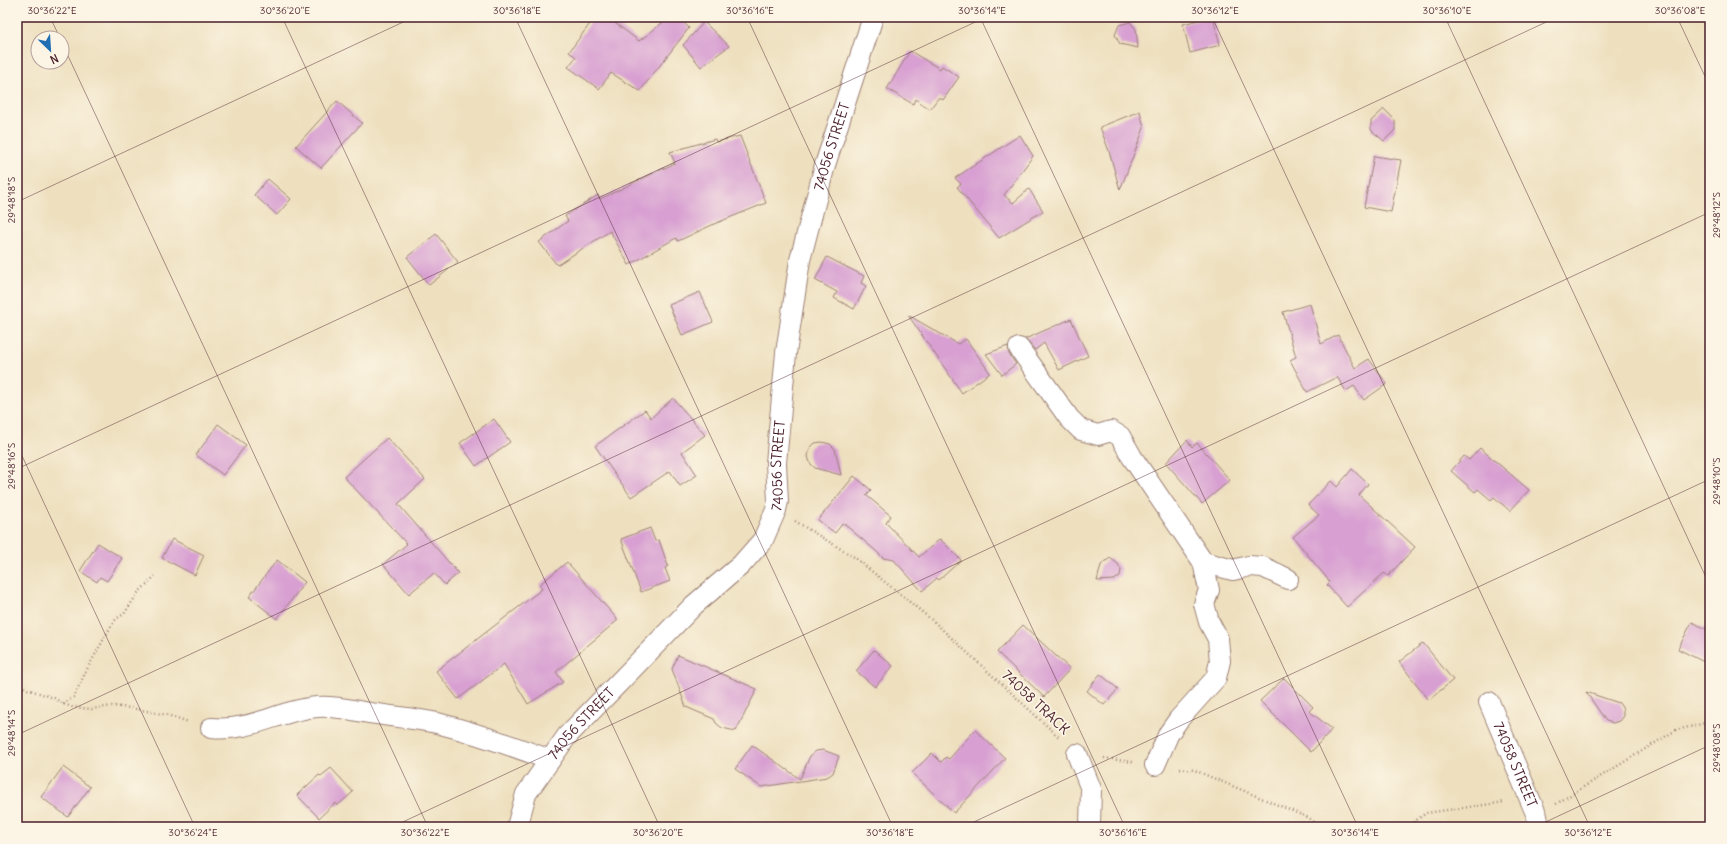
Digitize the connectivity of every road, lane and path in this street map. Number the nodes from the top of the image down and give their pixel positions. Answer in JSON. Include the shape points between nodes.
{"nodes":[{"id":1,"x":873,"y":17,"type":"edge"},
{"id":2,"x":1019,"y":348,"type":"dead end"},
{"id":3,"x":776,"y":510,"type":"junction"},
{"id":4,"x":1203,"y":562,"type":"junction"},
{"id":5,"x":155,"y":576,"type":"dead end"},
{"id":6,"x":1288,"y":579,"type":"dead end"},
{"id":7,"x":17,"y":683,"type":"edge"},
{"id":8,"x":1489,"y":702,"type":"dead end"},
{"id":9,"x":63,"y":704,"type":"junction"},
{"id":10,"x":1710,"y":722,"type":"edge"},
{"id":11,"x":211,"y":728,"type":"joint"},
{"id":12,"x":1077,"y":754,"type":"junction"},
{"id":13,"x":550,"y":760,"type":"junction"},
{"id":14,"x":1155,"y":765,"type":"junction"},
{"id":15,"x":1535,"y":814,"type":"edge"},
{"id":16,"x":517,"y":827,"type":"edge"},
{"id":17,"x":1088,"y":827,"type":"edge"},
{"id":18,"x":1320,"y":827,"type":"edge"},
{"id":19,"x":1407,"y":827,"type":"edge"}],
"edges":[{"from":1,"to":3,"type":"street","name":"74056 STREET","via":[[825,164],[800,260],[786,353],[776,463]]},
{"from":2,"to":4,"type":"street","via":[[1069,418],[1081,430],[1098,435],[1111,431],[1120,436]]},
{"from":3,"to":12,"type":"path","name":"74058 TRACK","via":[[854,556],[932,620]]},
{"from":3,"to":13,"type":"street","name":"74056 STREET","via":[[763,540],[741,565],[694,606],[567,736]]},
{"from":4,"to":6,"type":"street","via":[[1233,570],[1249,566],[1263,567]]},
{"from":4,"to":14,"type":"street","via":[[1209,590],[1204,604],[1209,622],[1218,639],[1220,662],[1216,678],[1168,733]]},
{"from":5,"to":9,"type":"path","via":[[134,598],[124,614],[113,623],[74,697]]},
{"from":7,"to":9,"type":"path"},
{"from":8,"to":15,"type":"street","name":"74058 STREET"},
{"from":9,"to":11,"type":"path","via":[[92,709],[112,706],[131,708]]},
{"from":10,"to":15,"type":"path","via":[[1676,730]]},
{"from":11,"to":13,"type":"street","via":[[239,728],[317,706],[335,707],[437,723],[508,744]]},
{"from":12,"to":14,"type":"path"},
{"from":12,"to":17,"type":"street","via":[[1091,790]]},
{"from":13,"to":16,"type":"street","name":"74056 STREET","via":[[526,794]]},
{"from":14,"to":18,"type":"path","via":[[1194,770],[1309,818]]},
{"from":15,"to":19,"type":"path","via":[[1426,813]]}]}
